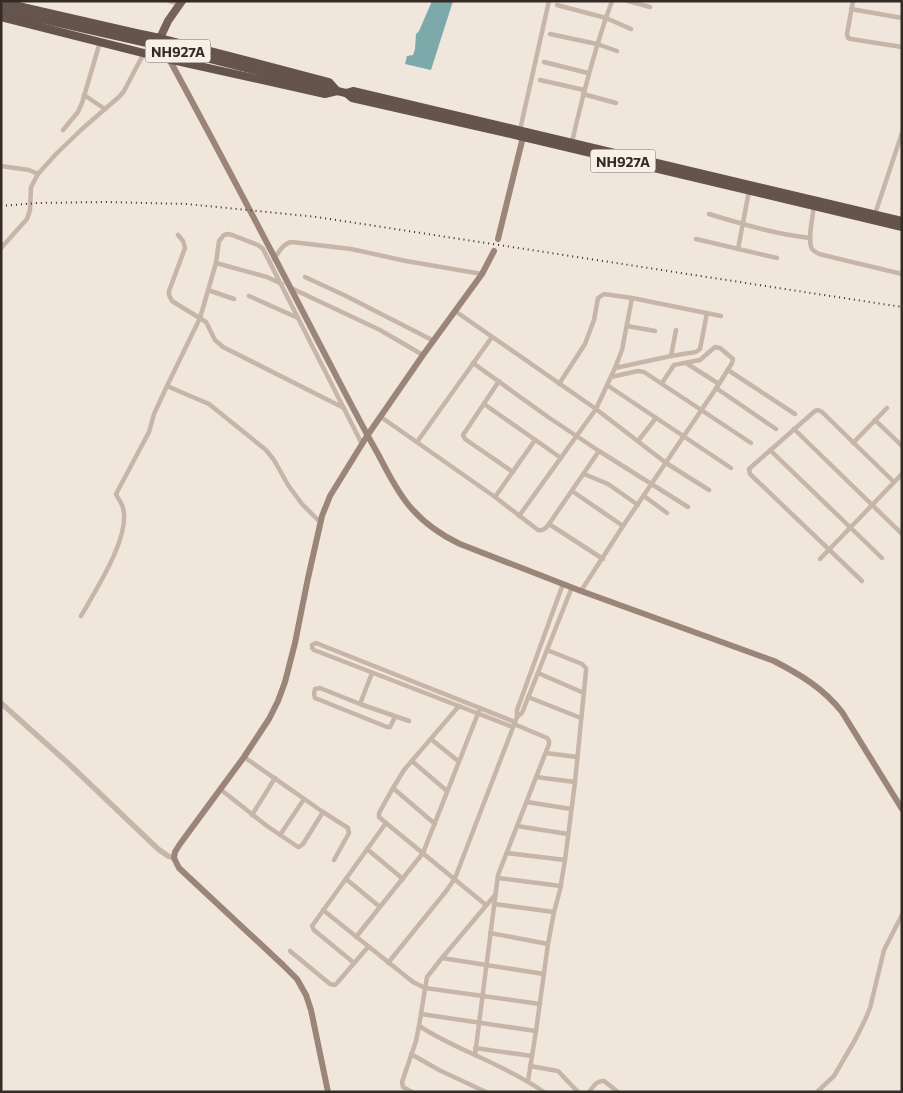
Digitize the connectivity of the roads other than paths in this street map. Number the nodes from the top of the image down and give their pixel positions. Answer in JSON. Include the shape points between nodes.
{"nodes":[{"id":1,"x":169,"y":1,"type":"edge"},
{"id":2,"x":548,"y":1,"type":"edge"},
{"id":3,"x":612,"y":1,"type":"edge"},
{"id":4,"x":628,"y":1,"type":"edge"},
{"id":5,"x":853,"y":1,"type":"edge"},
{"id":6,"x":1,"y":2,"type":"edge"},
{"id":7,"x":181,"y":3,"type":"edge"},
{"id":8,"x":557,"y":5,"type":"dead end"},
{"id":9,"x":650,"y":7,"type":"dead end"},
{"id":10,"x":852,"y":10,"type":"junction"},
{"id":11,"x":1,"y":16,"type":"edge"},
{"id":12,"x":606,"y":18,"type":"junction"},
{"id":13,"x":902,"y":18,"type":"edge"},
{"id":14,"x":631,"y":29,"type":"dead end"},
{"id":15,"x":550,"y":34,"type":"dead end"},
{"id":16,"x":160,"y":38,"type":"junction"},
{"id":17,"x":100,"y":42,"type":"junction"},
{"id":18,"x":597,"y":44,"type":"junction"},
{"id":19,"x":902,"y":47,"type":"edge"},
{"id":20,"x":165,"y":48,"type":"junction"},
{"id":21,"x":617,"y":51,"type":"dead end"},
{"id":22,"x":144,"y":53,"type":"junction"},
{"id":23,"x":544,"y":62,"type":"dead end"},
{"id":24,"x":588,"y":73,"type":"junction"},
{"id":25,"x":540,"y":80,"type":"dead end"},
{"id":26,"x":338,"y":91,"type":"junction"},
{"id":27,"x":584,"y":92,"type":"junction"},
{"id":28,"x":84,"y":95,"type":"junction"},
{"id":29,"x":616,"y":103,"type":"dead end"},
{"id":30,"x":105,"y":109,"type":"junction"},
{"id":31,"x":63,"y":130,"type":"dead end"},
{"id":32,"x":521,"y":134,"type":"junction"},
{"id":33,"x":902,"y":134,"type":"edge"},
{"id":34,"x":572,"y":142,"type":"junction"},
{"id":35,"x":1,"y":166,"type":"edge"},
{"id":36,"x":38,"y":174,"type":"junction"},
{"id":37,"x":748,"y":191,"type":"junction"},
{"id":38,"x":815,"y":203,"type":"junction"},
{"id":39,"x":709,"y":214,"type":"dead end"},
{"id":40,"x":875,"y":214,"type":"junction"},
{"id":41,"x":902,"y":221,"type":"edge"},
{"id":42,"x":742,"y":224,"type":"junction"},
{"id":43,"x":902,"y":227,"type":"edge"},
{"id":44,"x":178,"y":235,"type":"dead end"},
{"id":45,"x":810,"y":238,"type":"junction"},
{"id":46,"x":498,"y":239,"type":"dead end"},
{"id":47,"x":696,"y":239,"type":"dead end"},
{"id":48,"x":1,"y":248,"type":"edge"},
{"id":49,"x":738,"y":249,"type":"junction"},
{"id":50,"x":494,"y":251,"type":"dead end"},
{"id":51,"x":777,"y":258,"type":"dead end"},
{"id":52,"x":216,"y":263,"type":"junction"},
{"id":53,"x":270,"y":263,"type":"junction"},
{"id":54,"x":482,"y":274,"type":"junction"},
{"id":55,"x":902,"y":274,"type":"edge"},
{"id":56,"x":305,"y":276,"type":"dead end"},
{"id":57,"x":282,"y":284,"type":"junction"},
{"id":58,"x":208,"y":290,"type":"junction"},
{"id":59,"x":249,"y":296,"type":"dead end"},
{"id":60,"x":632,"y":298,"type":"junction"},
{"id":61,"x":234,"y":299,"type":"dead end"},
{"id":62,"x":455,"y":311,"type":"junction"},
{"id":63,"x":707,"y":313,"type":"junction"},
{"id":64,"x":722,"y":316,"type":"dead end"},
{"id":65,"x":200,"y":318,"type":"junction"},
{"id":66,"x":298,"y":318,"type":"junction"},
{"id":67,"x":627,"y":326,"type":"junction"},
{"id":68,"x":676,"y":330,"type":"dead end"},
{"id":69,"x":655,"y":331,"type":"dead end"},
{"id":70,"x":492,"y":337,"type":"junction"},
{"id":71,"x":434,"y":341,"type":"junction"},
{"id":72,"x":423,"y":355,"type":"junction"},
{"id":73,"x":671,"y":356,"type":"junction"},
{"id":74,"x":473,"y":363,"type":"junction"},
{"id":75,"x":686,"y":363,"type":"junction"},
{"id":76,"x":615,"y":368,"type":"junction"},
{"id":77,"x":728,"y":370,"type":"junction"},
{"id":78,"x":611,"y":377,"type":"junction"},
{"id":79,"x":499,"y":381,"type":"junction"},
{"id":80,"x":662,"y":383,"type":"junction"},
{"id":81,"x":559,"y":384,"type":"junction"},
{"id":82,"x":607,"y":385,"type":"junction"},
{"id":83,"x":167,"y":386,"type":"junction"},
{"id":84,"x":717,"y":386,"type":"junction"},
{"id":85,"x":484,"y":404,"type":"junction"},
{"id":86,"x":344,"y":408,"type":"junction"},
{"id":87,"x":887,"y":408,"type":"dead end"},
{"id":88,"x":596,"y":409,"type":"junction"},
{"id":89,"x":701,"y":410,"type":"junction"},
{"id":90,"x":796,"y":414,"type":"dead end"},
{"id":91,"x":382,"y":417,"type":"junction"},
{"id":92,"x":656,"y":418,"type":"junction"},
{"id":93,"x":875,"y":420,"type":"junction"},
{"id":94,"x":776,"y":429,"type":"dead end"},
{"id":95,"x":794,"y":429,"type":"junction"},
{"id":96,"x":367,"y":436,"type":"junction"},
{"id":97,"x":577,"y":436,"type":"junction"},
{"id":98,"x":683,"y":437,"type":"junction"},
{"id":99,"x":535,"y":440,"type":"junction"},
{"id":100,"x":638,"y":441,"type":"junction"},
{"id":101,"x":417,"y":442,"type":"junction"},
{"id":102,"x":751,"y":443,"type":"dead end"},
{"id":103,"x":853,"y":443,"type":"junction"},
{"id":104,"x":362,"y":444,"type":"junction"},
{"id":105,"x":902,"y":446,"type":"edge"},
{"id":106,"x":770,"y":450,"type":"junction"},
{"id":107,"x":599,"y":451,"type":"junction"},
{"id":108,"x":561,"y":458,"type":"junction"},
{"id":109,"x":666,"y":463,"type":"junction"},
{"id":110,"x":731,"y":468,"type":"dead end"},
{"id":111,"x":513,"y":472,"type":"junction"},
{"id":112,"x":584,"y":474,"type":"junction"},
{"id":113,"x":902,"y":474,"type":"edge"},
{"id":114,"x":894,"y":482,"type":"junction"},
{"id":115,"x":652,"y":484,"type":"junction"},
{"id":116,"x":709,"y":490,"type":"dead end"},
{"id":117,"x":572,"y":491,"type":"junction"},
{"id":118,"x":644,"y":496,"type":"junction"},
{"id":119,"x":495,"y":498,"type":"junction"},
{"id":120,"x":872,"y":504,"type":"junction"},
{"id":121,"x":638,"y":505,"type":"junction"},
{"id":122,"x":688,"y":508,"type":"dead end"},
{"id":123,"x":667,"y":513,"type":"dead end"},
{"id":124,"x":519,"y":516,"type":"junction"},
{"id":125,"x":320,"y":522,"type":"junction"},
{"id":126,"x":549,"y":524,"type":"junction"},
{"id":127,"x":623,"y":526,"type":"junction"},
{"id":128,"x":850,"y":528,"type":"junction"},
{"id":129,"x":902,"y":534,"type":"edge"},
{"id":130,"x":829,"y":549,"type":"junction"},
{"id":131,"x":882,"y":558,"type":"dead end"},
{"id":132,"x":603,"y":559,"type":"junction"},
{"id":133,"x":820,"y":559,"type":"dead end"},
{"id":134,"x":862,"y":581,"type":"dead end"},
{"id":135,"x":563,"y":584,"type":"junction"},
{"id":136,"x":572,"y":587,"type":"junction"},
{"id":137,"x":582,"y":591,"type":"junction"},
{"id":138,"x":81,"y":616,"type":"dead end"},
{"id":139,"x":547,"y":650,"type":"junction"},
{"id":140,"x":372,"y":673,"type":"junction"},
{"id":141,"x":538,"y":673,"type":"junction"},
{"id":142,"x":584,"y":692,"type":"junction"},
{"id":143,"x":528,"y":698,"type":"junction"},
{"id":144,"x":464,"y":701,"type":"junction"},
{"id":145,"x":1,"y":703,"type":"edge"},
{"id":146,"x":360,"y":704,"type":"junction"},
{"id":147,"x":459,"y":706,"type":"junction"},
{"id":148,"x":480,"y":708,"type":"junction"},
{"id":149,"x":478,"y":714,"type":"junction"},
{"id":150,"x":394,"y":717,"type":"junction"},
{"id":151,"x":581,"y":718,"type":"junction"},
{"id":152,"x":409,"y":721,"type":"dead end"},
{"id":153,"x":515,"y":723,"type":"junction"},
{"id":154,"x":431,"y":739,"type":"junction"},
{"id":155,"x":546,"y":753,"type":"junction"},
{"id":156,"x":244,"y":757,"type":"junction"},
{"id":157,"x":577,"y":757,"type":"junction"},
{"id":158,"x":412,"y":761,"type":"junction"},
{"id":159,"x":458,"y":761,"type":"junction"},
{"id":160,"x":536,"y":777,"type":"junction"},
{"id":161,"x":275,"y":778,"type":"junction"},
{"id":162,"x":575,"y":782,"type":"junction"},
{"id":163,"x":393,"y":788,"type":"junction"},
{"id":164,"x":220,"y":789,"type":"junction"},
{"id":165,"x":447,"y":791,"type":"junction"},
{"id":166,"x":304,"y":799,"type":"junction"},
{"id":167,"x":527,"y":802,"type":"junction"},
{"id":168,"x":571,"y":809,"type":"junction"},
{"id":169,"x":902,"y":809,"type":"edge"},
{"id":170,"x":323,"y":812,"type":"junction"},
{"id":171,"x":252,"y":815,"type":"junction"},
{"id":172,"x":386,"y":823,"type":"junction"},
{"id":173,"x":435,"y":824,"type":"junction"},
{"id":174,"x":517,"y":826,"type":"junction"},
{"id":175,"x":568,"y":834,"type":"junction"},
{"id":176,"x":280,"y":835,"type":"junction"},
{"id":177,"x":367,"y":849,"type":"junction"},
{"id":178,"x":424,"y":853,"type":"junction"},
{"id":179,"x":507,"y":853,"type":"junction"},
{"id":180,"x":174,"y":858,"type":"junction"},
{"id":181,"x":334,"y":860,"type":"dead end"},
{"id":182,"x":565,"y":860,"type":"junction"},
{"id":183,"x":454,"y":878,"type":"junction"},
{"id":184,"x":498,"y":878,"type":"junction"},
{"id":185,"x":346,"y":879,"type":"junction"},
{"id":186,"x":402,"y":879,"type":"junction"},
{"id":187,"x":561,"y":886,"type":"junction"},
{"id":188,"x":496,"y":894,"type":"junction"},
{"id":189,"x":494,"y":904,"type":"junction"},
{"id":190,"x":486,"y":905,"type":"junction"},
{"id":191,"x":380,"y":907,"type":"junction"},
{"id":192,"x":323,"y":910,"type":"junction"},
{"id":193,"x":554,"y":912,"type":"junction"},
{"id":194,"x":902,"y":915,"type":"edge"},
{"id":195,"x":490,"y":933,"type":"junction"},
{"id":196,"x":356,"y":937,"type":"junction"},
{"id":197,"x":548,"y":944,"type":"junction"},
{"id":198,"x":368,"y":947,"type":"junction"},
{"id":199,"x":290,"y":950,"type":"dead end"},
{"id":200,"x":442,"y":958,"type":"junction"},
{"id":201,"x":388,"y":962,"type":"junction"},
{"id":202,"x":354,"y":963,"type":"junction"},
{"id":203,"x":486,"y":965,"type":"junction"},
{"id":204,"x":544,"y":974,"type":"junction"},
{"id":205,"x":425,"y":988,"type":"junction"},
{"id":206,"x":482,"y":995,"type":"junction"},
{"id":207,"x":540,"y":1004,"type":"junction"},
{"id":208,"x":421,"y":1014,"type":"junction"},
{"id":209,"x":479,"y":1023,"type":"junction"},
{"id":210,"x":419,"y":1026,"type":"junction"},
{"id":211,"x":536,"y":1031,"type":"junction"},
{"id":212,"x":475,"y":1048,"type":"junction"},
{"id":213,"x":411,"y":1054,"type":"junction"},
{"id":214,"x":475,"y":1054,"type":"junction"},
{"id":215,"x":532,"y":1056,"type":"junction"},
{"id":216,"x":530,"y":1066,"type":"junction"},
{"id":217,"x":528,"y":1081,"type":"junction"},
{"id":218,"x":328,"y":1092,"type":"edge"},
{"id":219,"x":412,"y":1092,"type":"edge"},
{"id":220,"x":485,"y":1092,"type":"edge"},
{"id":221,"x":544,"y":1092,"type":"edge"},
{"id":222,"x":578,"y":1092,"type":"edge"},
{"id":223,"x":589,"y":1092,"type":"edge"},
{"id":224,"x":618,"y":1092,"type":"edge"},
{"id":225,"x":817,"y":1092,"type":"edge"}],
"edges":[{"from":1,"to":7,"type":"street"},
{"from":2,"to":32,"type":"street"},
{"from":3,"to":12,"type":"street"},
{"from":4,"to":9,"type":"street"},
{"from":5,"to":10,"type":"street"},
{"from":6,"to":16,"type":"highway"},
{"from":7,"to":16,"type":"main road"},
{"from":8,"to":12,"type":"street"},
{"from":10,"to":13,"type":"street"},
{"from":10,"to":19,"type":"street","via":[[848,38]]},
{"from":11,"to":17,"type":"highway"},
{"from":11,"to":20,"type":"highway","number":"NH927A","via":[[26,15]]},
{"from":12,"to":14,"type":"street"},
{"from":12,"to":18,"type":"street"},
{"from":15,"to":18,"type":"street"},
{"from":16,"to":26,"type":"highway","via":[[329,82]]},
{"from":17,"to":22,"type":"highway"},
{"from":17,"to":28,"type":"street"},
{"from":18,"to":21,"type":"street"},
{"from":18,"to":24,"type":"street"},
{"from":20,"to":26,"type":"highway","number":"NH927A"},
{"from":20,"to":96,"type":"main road"},
{"from":22,"to":26,"type":"highway","via":[[325,94]]},
{"from":22,"to":30,"type":"street","via":[[124,91]]},
{"from":23,"to":24,"type":"street"},
{"from":24,"to":27,"type":"street"},
{"from":25,"to":27,"type":"street"},
{"from":26,"to":32,"type":"highway","number":"NH927A","via":[[353,91]]},
{"from":27,"to":29,"type":"street"},
{"from":27,"to":34,"type":"street"},
{"from":28,"to":30,"type":"street"},
{"from":28,"to":31,"type":"street","via":[[78,112]]},
{"from":30,"to":36,"type":"street"},
{"from":32,"to":34,"type":"highway","number":"NH927A"},
{"from":32,"to":37,"type":"highway","number":"NH927A"},
{"from":32,"to":46,"type":"main road"},
{"from":33,"to":40,"type":"street"},
{"from":34,"to":38,"type":"highway","number":"NH927A"},
{"from":35,"to":36,"type":"street"},
{"from":36,"to":48,"type":"street","via":[[31,188],[27,219]]},
{"from":37,"to":38,"type":"highway","number":"NH927A"},
{"from":37,"to":42,"type":"street"},
{"from":38,"to":40,"type":"highway","number":"NH927A"},
{"from":38,"to":43,"type":"highway","number":"NH927A"},
{"from":38,"to":45,"type":"street"},
{"from":39,"to":42,"type":"street"},
{"from":40,"to":41,"type":"highway","number":"NH927A"},
{"from":42,"to":45,"type":"street"},
{"from":42,"to":49,"type":"street"},
{"from":44,"to":65,"type":"street","via":[[184,248],[169,295],[172,301]]},
{"from":45,"to":55,"type":"street","via":[[812,248],[819,254]]},
{"from":47,"to":49,"type":"street"},
{"from":49,"to":51,"type":"street"},
{"from":50,"to":54,"type":"main road"},
{"from":52,"to":53,"type":"street","via":[[219,241],[228,234],[263,248]]},
{"from":52,"to":57,"type":"street"},
{"from":52,"to":58,"type":"street"},
{"from":53,"to":54,"type":"street","via":[[284,245],[292,242],[351,249]]},
{"from":53,"to":57,"type":"street"},
{"from":54,"to":62,"type":"main road"},
{"from":56,"to":71,"type":"street"},
{"from":57,"to":66,"type":"street"},
{"from":57,"to":72,"type":"street","via":[[380,330]]},
{"from":58,"to":61,"type":"street"},
{"from":58,"to":65,"type":"street"},
{"from":59,"to":66,"type":"street"},
{"from":60,"to":63,"type":"street"},
{"from":60,"to":67,"type":"street"},
{"from":60,"to":81,"type":"street","via":[[604,294],[600,297],[585,344]]},
{"from":62,"to":70,"type":"street"},
{"from":62,"to":71,"type":"main road"},
{"from":63,"to":64,"type":"street"},
{"from":63,"to":73,"type":"street","via":[[699,350]]},
{"from":65,"to":83,"type":"street"},
{"from":65,"to":86,"type":"street","via":[[223,347]]},
{"from":66,"to":86,"type":"street"},
{"from":67,"to":69,"type":"street"},
{"from":67,"to":76,"type":"street"},
{"from":68,"to":73,"type":"street"},
{"from":70,"to":74,"type":"street"},
{"from":70,"to":81,"type":"street"},
{"from":71,"to":72,"type":"main road"},
{"from":72,"to":91,"type":"main road"},
{"from":73,"to":76,"type":"street"},
{"from":74,"to":79,"type":"street"},
{"from":74,"to":101,"type":"street"},
{"from":75,"to":77,"type":"street","via":[[703,359],[713,349],[720,348],[733,359]]},
{"from":75,"to":80,"type":"street","via":[[674,365]]},
{"from":75,"to":84,"type":"street"},
{"from":76,"to":78,"type":"street"},
{"from":77,"to":84,"type":"street"},
{"from":77,"to":90,"type":"street"},
{"from":78,"to":80,"type":"street","via":[[641,371]]},
{"from":78,"to":82,"type":"street"},
{"from":79,"to":85,"type":"street"},
{"from":79,"to":97,"type":"street"},
{"from":80,"to":89,"type":"street"},
{"from":81,"to":88,"type":"street"},
{"from":82,"to":88,"type":"street"},
{"from":82,"to":92,"type":"street"},
{"from":83,"to":125,"type":"street","via":[[209,404],[266,450],[302,504]]},
{"from":83,"to":138,"type":"street","via":[[149,432],[116,494],[124,511],[120,542]]},
{"from":84,"to":89,"type":"street"},
{"from":84,"to":94,"type":"street"},
{"from":85,"to":99,"type":"street"},
{"from":85,"to":111,"type":"street","via":[[464,432],[464,437]]},
{"from":86,"to":104,"type":"street"},
{"from":87,"to":93,"type":"street"},
{"from":88,"to":97,"type":"street"},
{"from":88,"to":100,"type":"street"},
{"from":89,"to":98,"type":"street"},
{"from":89,"to":102,"type":"street"},
{"from":91,"to":96,"type":"main road"},
{"from":91,"to":101,"type":"street"},
{"from":92,"to":98,"type":"street"},
{"from":92,"to":100,"type":"street"},
{"from":93,"to":103,"type":"street"},
{"from":93,"to":105,"type":"street"},
{"from":95,"to":103,"type":"street","via":[[818,410]]},
{"from":95,"to":106,"type":"street"},
{"from":95,"to":120,"type":"street"},
{"from":96,"to":104,"type":"main road"},
{"from":96,"to":135,"type":"main road","via":[[398,490],[433,529],[460,544]]},
{"from":97,"to":107,"type":"street"},
{"from":97,"to":108,"type":"street"},
{"from":98,"to":109,"type":"street"},
{"from":98,"to":110,"type":"street"},
{"from":99,"to":108,"type":"street"},
{"from":99,"to":111,"type":"street"},
{"from":100,"to":109,"type":"street"},
{"from":101,"to":119,"type":"street"},
{"from":103,"to":114,"type":"street"},
{"from":104,"to":125,"type":"main road","via":[[330,496]]},
{"from":106,"to":128,"type":"street"},
{"from":106,"to":130,"type":"street","via":[[750,467],[750,474]]},
{"from":107,"to":112,"type":"street"},
{"from":107,"to":115,"type":"street"},
{"from":108,"to":124,"type":"street"},
{"from":109,"to":115,"type":"street"},
{"from":109,"to":116,"type":"street"},
{"from":111,"to":119,"type":"street"},
{"from":112,"to":117,"type":"street"},
{"from":112,"to":121,"type":"street","via":[[608,484]]},
{"from":113,"to":114,"type":"street"},
{"from":114,"to":120,"type":"street"},
{"from":115,"to":118,"type":"street"},
{"from":115,"to":122,"type":"street"},
{"from":117,"to":126,"type":"street"},
{"from":117,"to":127,"type":"street"},
{"from":118,"to":121,"type":"street"},
{"from":118,"to":123,"type":"street"},
{"from":119,"to":124,"type":"street"},
{"from":120,"to":128,"type":"street"},
{"from":120,"to":129,"type":"street"},
{"from":121,"to":127,"type":"street"},
{"from":124,"to":126,"type":"street","via":[[538,530]]},
{"from":125,"to":156,"type":"main road","via":[[285,682],[269,719]]},
{"from":126,"to":132,"type":"street"},
{"from":127,"to":132,"type":"street"},
{"from":128,"to":130,"type":"street"},
{"from":128,"to":131,"type":"street"},
{"from":130,"to":133,"type":"street"},
{"from":130,"to":134,"type":"street"},
{"from":132,"to":137,"type":"street"},
{"from":135,"to":136,"type":"main road"},
{"from":135,"to":153,"type":"street"},
{"from":136,"to":137,"type":"main road"},
{"from":136,"to":139,"type":"street"},
{"from":137,"to":169,"type":"main road","via":[[774,661],[821,689],[842,712]]},
{"from":139,"to":141,"type":"street"},
{"from":139,"to":142,"type":"street","via":[[585,666]]},
{"from":140,"to":144,"type":"street","via":[[314,650],[312,645],[316,643]]},
{"from":140,"to":146,"type":"street"},
{"from":140,"to":147,"type":"street"},
{"from":141,"to":142,"type":"street"},
{"from":141,"to":143,"type":"street"},
{"from":142,"to":151,"type":"street"},
{"from":143,"to":151,"type":"street"},
{"from":143,"to":153,"type":"street"},
{"from":144,"to":147,"type":"street"},
{"from":144,"to":148,"type":"street"},
{"from":145,"to":180,"type":"street","via":[[158,849]]},
{"from":146,"to":150,"type":"street"},
{"from":146,"to":150,"type":"street","via":[[320,688],[315,689],[316,698],[387,727]]},
{"from":147,"to":149,"type":"street"},
{"from":147,"to":154,"type":"street"},
{"from":148,"to":149,"type":"street"},
{"from":148,"to":153,"type":"street"},
{"from":149,"to":153,"type":"street"},
{"from":149,"to":159,"type":"street"},
{"from":150,"to":152,"type":"street"},
{"from":151,"to":157,"type":"street"},
{"from":153,"to":155,"type":"street","via":[[548,740]]},
{"from":153,"to":183,"type":"street"},
{"from":154,"to":158,"type":"street"},
{"from":154,"to":159,"type":"street"},
{"from":155,"to":157,"type":"street"},
{"from":155,"to":160,"type":"street"},
{"from":156,"to":161,"type":"street"},
{"from":156,"to":164,"type":"main road"},
{"from":157,"to":162,"type":"street"},
{"from":158,"to":163,"type":"street"},
{"from":158,"to":165,"type":"street"},
{"from":159,"to":165,"type":"street"},
{"from":160,"to":162,"type":"street"},
{"from":160,"to":167,"type":"street"},
{"from":161,"to":166,"type":"street"},
{"from":161,"to":171,"type":"street"},
{"from":162,"to":168,"type":"street"},
{"from":163,"to":172,"type":"street","via":[[379,815]]},
{"from":163,"to":173,"type":"street"},
{"from":164,"to":171,"type":"street"},
{"from":164,"to":180,"type":"main road","via":[[180,844]]},
{"from":165,"to":173,"type":"street"},
{"from":166,"to":170,"type":"street"},
{"from":166,"to":176,"type":"street"},
{"from":167,"to":168,"type":"street"},
{"from":167,"to":174,"type":"street"},
{"from":168,"to":175,"type":"street"},
{"from":170,"to":176,"type":"street","via":[[301,846]]},
{"from":170,"to":181,"type":"street","via":[[349,830]]},
{"from":171,"to":176,"type":"street"},
{"from":172,"to":177,"type":"street"},
{"from":172,"to":178,"type":"street"},
{"from":173,"to":178,"type":"street"},
{"from":174,"to":175,"type":"street"},
{"from":174,"to":179,"type":"street"},
{"from":175,"to":182,"type":"street"},
{"from":177,"to":185,"type":"street"},
{"from":177,"to":186,"type":"street"},
{"from":178,"to":183,"type":"street"},
{"from":178,"to":186,"type":"street"},
{"from":179,"to":182,"type":"street"},
{"from":179,"to":184,"type":"street"},
{"from":180,"to":218,"type":"main road","via":[[179,868],[297,979],[311,1010]]},
{"from":182,"to":187,"type":"street"},
{"from":183,"to":190,"type":"street"},
{"from":183,"to":201,"type":"street"},
{"from":184,"to":187,"type":"street"},
{"from":184,"to":188,"type":"street"},
{"from":185,"to":191,"type":"street"},
{"from":185,"to":192,"type":"street"},
{"from":186,"to":191,"type":"street"},
{"from":187,"to":193,"type":"street"},
{"from":188,"to":189,"type":"street"},
{"from":188,"to":190,"type":"street"},
{"from":189,"to":193,"type":"street"},
{"from":189,"to":195,"type":"street"},
{"from":190,"to":200,"type":"street"},
{"from":191,"to":196,"type":"street"},
{"from":192,"to":196,"type":"street"},
{"from":192,"to":202,"type":"street","via":[[313,928]]},
{"from":193,"to":197,"type":"street"},
{"from":194,"to":225,"type":"street","via":[[884,950],[865,1020],[834,1076]]},
{"from":195,"to":197,"type":"street"},
{"from":195,"to":203,"type":"street"},
{"from":196,"to":198,"type":"street"},
{"from":197,"to":204,"type":"street"},
{"from":198,"to":201,"type":"street"},
{"from":198,"to":202,"type":"street"},
{"from":199,"to":202,"type":"street","via":[[333,985]]},
{"from":200,"to":203,"type":"street"},
{"from":200,"to":205,"type":"street","via":[[427,977]]},
{"from":201,"to":205,"type":"street"},
{"from":203,"to":204,"type":"street"},
{"from":203,"to":206,"type":"street"},
{"from":204,"to":207,"type":"street"},
{"from":205,"to":206,"type":"street"},
{"from":205,"to":208,"type":"street"},
{"from":206,"to":207,"type":"street"},
{"from":206,"to":209,"type":"street"},
{"from":207,"to":211,"type":"street"},
{"from":208,"to":209,"type":"street"},
{"from":208,"to":210,"type":"street"},
{"from":209,"to":211,"type":"street"},
{"from":209,"to":212,"type":"street"},
{"from":210,"to":213,"type":"street"},
{"from":210,"to":214,"type":"street"},
{"from":211,"to":215,"type":"street"},
{"from":212,"to":214,"type":"street"},
{"from":212,"to":215,"type":"street"},
{"from":213,"to":219,"type":"street","via":[[402,1084]]},
{"from":213,"to":220,"type":"street"},
{"from":214,"to":217,"type":"street"},
{"from":215,"to":216,"type":"street"},
{"from":216,"to":217,"type":"street"},
{"from":216,"to":222,"type":"street","via":[[558,1071]]},
{"from":217,"to":221,"type":"street"},
{"from":223,"to":224,"type":"street","via":[[602,1081]]}]}
